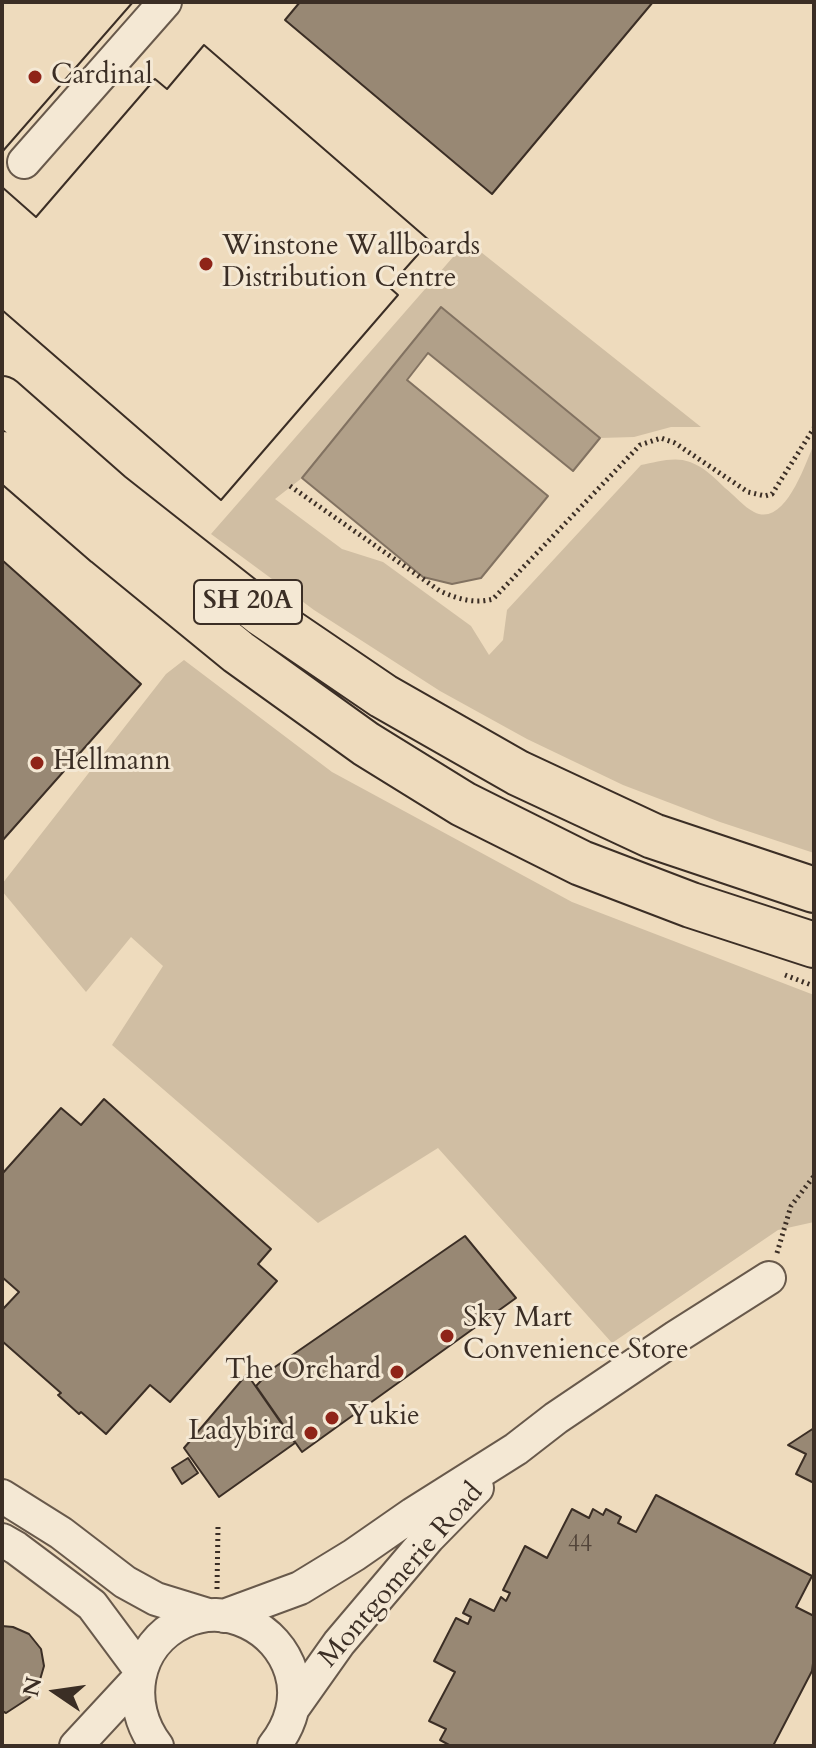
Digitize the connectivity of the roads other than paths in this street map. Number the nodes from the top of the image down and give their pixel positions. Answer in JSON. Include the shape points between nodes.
{"nodes":[{"id":1,"x":165,"y":2,"type":"edge"},
{"id":2,"x":24,"y":162,"type":"dead end"},
{"id":3,"x":2,"y":399,"type":"edge"},
{"id":4,"x":2,"y":454,"type":"edge"},
{"id":5,"x":814,"y":890,"type":"edge"},
{"id":6,"x":814,"y":945,"type":"edge"},
{"id":7,"x":769,"y":1278,"type":"road end"},
{"id":8,"x":516,"y":1449,"type":"junction"},
{"id":9,"x":2,"y":1496,"type":"edge"},
{"id":10,"x":2,"y":1540,"type":"edge"},
{"id":11,"x":216,"y":1616,"type":"junction"},
{"id":12,"x":140,"y":1675,"type":"junction"},
{"id":13,"x":290,"y":1730,"type":"edge"},
{"id":14,"x":76,"y":1746,"type":"edge"},
{"id":15,"x":157,"y":1746,"type":"edge"}],
"edges":[{"from":1,"to":2,"type":"street"},
{"from":3,"to":5,"type":"highway","number":"SH 20A","via":[[110,494],[248,603],[383,696],[518,773],[653,836]]},
{"from":4,"to":6,"type":"highway","number":"SH 20A","via":[[238,652],[366,744],[463,804],[581,863]]},
{"from":7,"to":8,"type":"street","name":"Montgomerie Road"},
{"from":8,"to":11,"type":"street","name":"Montgomerie Road","via":[[300,1588]]},
{"from":8,"to":13,"type":"street","name":"Montgomerie Road","via":[[418,1550],[339,1643]]},
{"from":9,"to":11,"type":"street","via":[[125,1582],[156,1599]]},
{"from":10,"to":12,"type":"street","via":[[92,1605]]},
{"from":11,"to":12,"type":"street","name":"Montgomerie Road","via":[[183,1622],[162,1637]]},
{"from":11,"to":13,"type":"street","via":[[246,1621],[282,1651],[294,1696]]},
{"from":12,"to":14,"type":"street"},
{"from":12,"to":15,"type":"street","via":[[140,1715]]}]}
